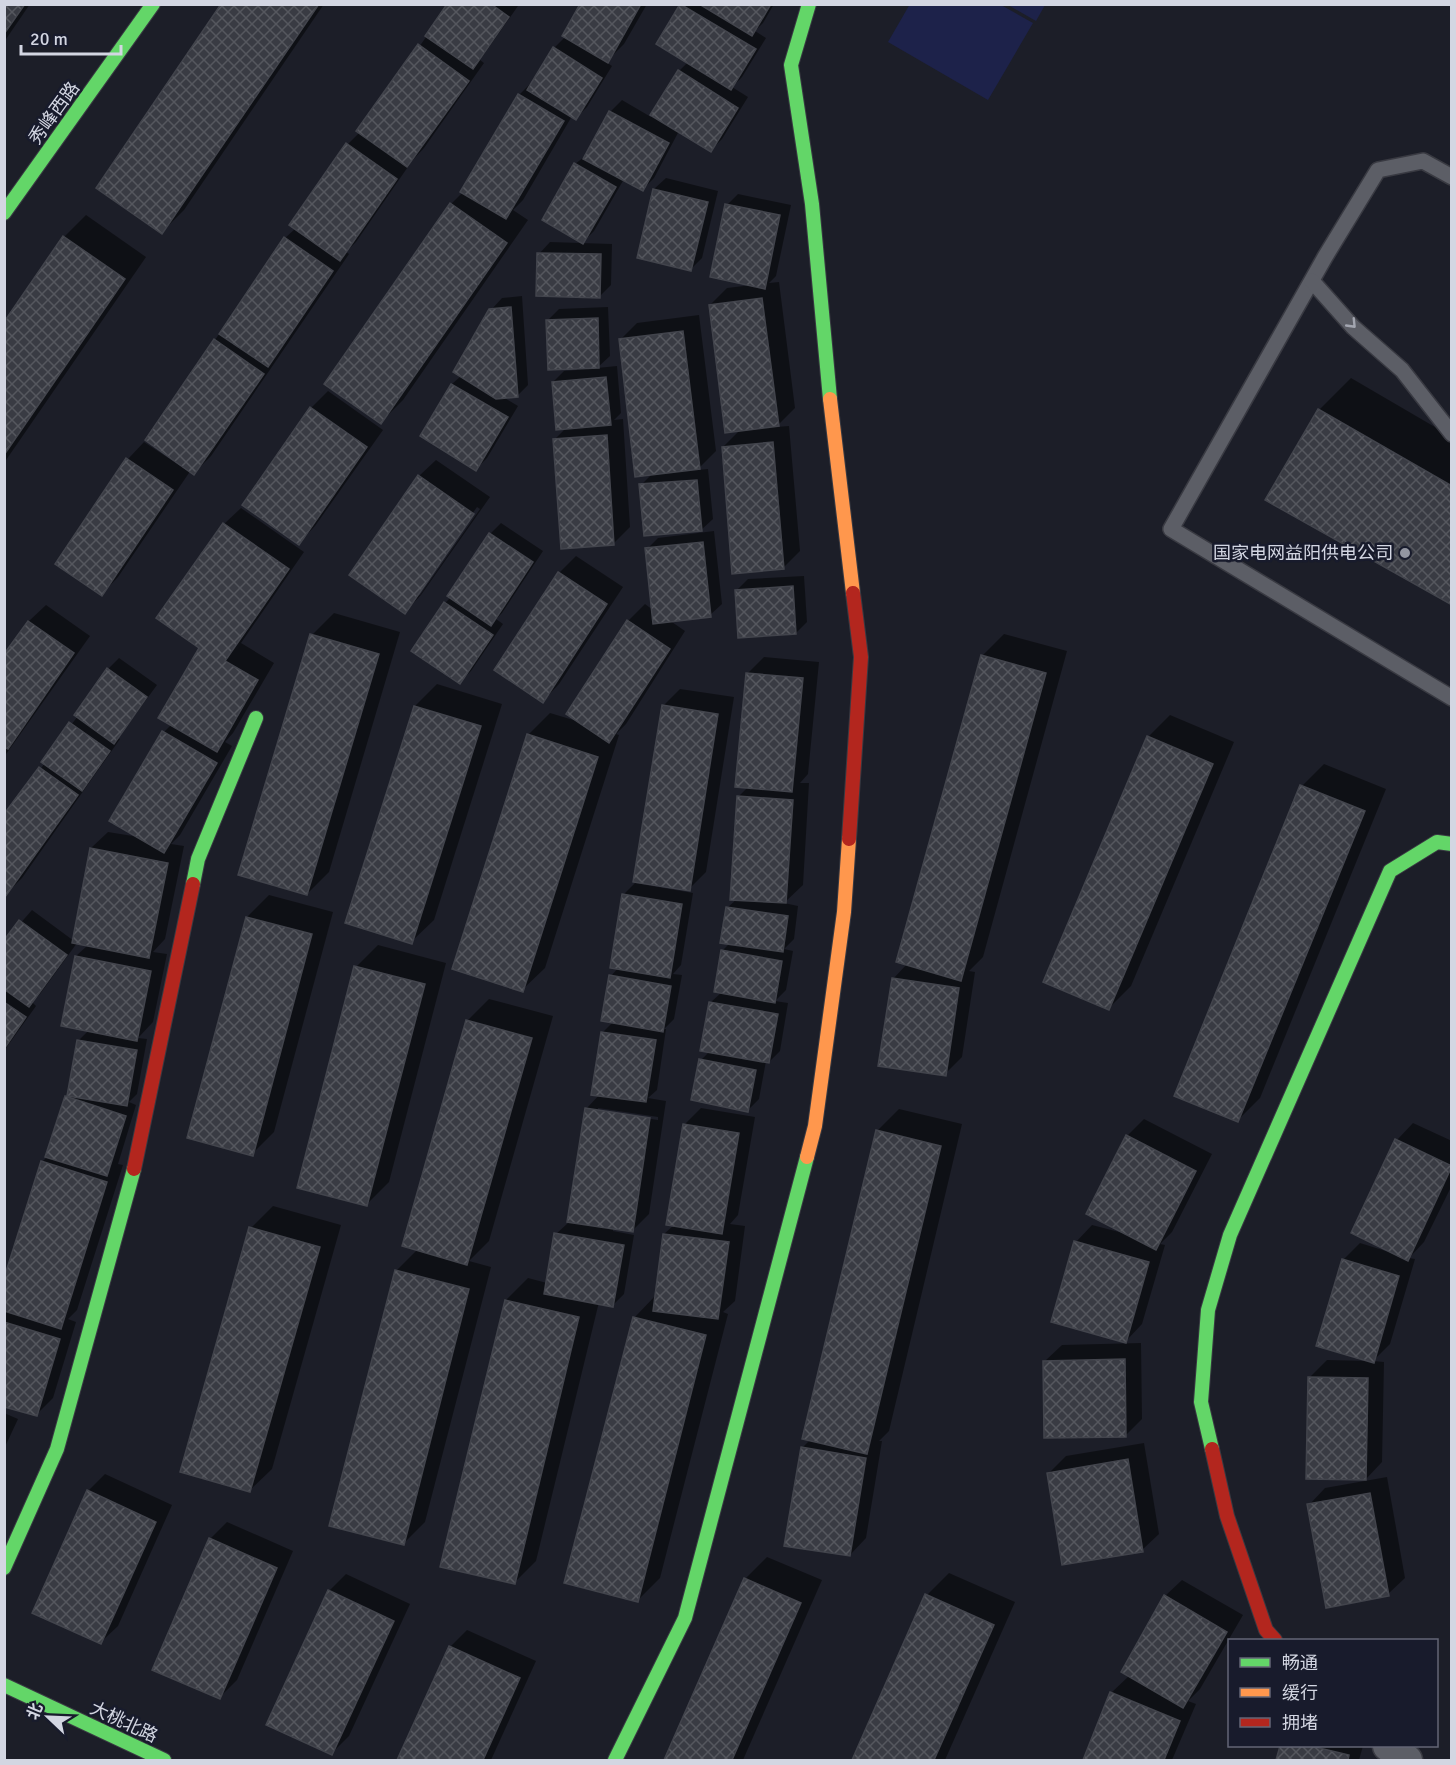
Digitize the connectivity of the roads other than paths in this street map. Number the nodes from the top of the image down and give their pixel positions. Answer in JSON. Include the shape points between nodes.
{"nodes":[{"id":1,"x":153,"y":4,"type":"edge"},
{"id":2,"x":809,"y":4,"type":"edge"},
{"id":3,"x":1452,"y":177,"type":"edge"},
{"id":4,"x":4,"y":213,"type":"edge"},
{"id":5,"x":1312,"y":281,"type":"junction"},
{"id":6,"x":1452,"y":434,"type":"edge"},
{"id":7,"x":1452,"y":698,"type":"edge"},
{"id":8,"x":256,"y":718,"type":"dead end"},
{"id":9,"x":1452,"y":844,"type":"edge"},
{"id":10,"x":4,"y":1568,"type":"edge"},
{"id":11,"x":1273,"y":1639,"type":"edge"},
{"id":12,"x":4,"y":1685,"type":"edge"},
{"id":13,"x":1389,"y":1747,"type":"edge"},
{"id":14,"x":164,"y":1761,"type":"edge"},
{"id":15,"x":615,"y":1761,"type":"edge"},
{"id":16,"x":1407,"y":1761,"type":"edge"}],
"edges":[{"from":1,"to":4,"type":"street","name":"秀峰西路"},
{"from":2,"to":15,"type":"street","via":[[791,65],[812,204],[825,359],[861,657],[844,912],[815,1126],[685,1618]]},
{"from":3,"to":5,"type":"lane","via":[[1424,161],[1377,170]]},
{"from":5,"to":6,"type":"lane","one_way":true,"via":[[1353,327],[1402,370]]},
{"from":5,"to":7,"type":"lane","via":[[1171,529]]},
{"from":8,"to":10,"type":"street","via":[[198,859],[138,1156],[57,1449]]},
{"from":9,"to":11,"type":"street","via":[[1437,842],[1390,871],[1230,1235],[1208,1310],[1201,1402],[1227,1516],[1266,1630]]},
{"from":12,"to":14,"type":"street","name":"大桃北路"},
{"from":13,"to":16,"type":"street"}]}
